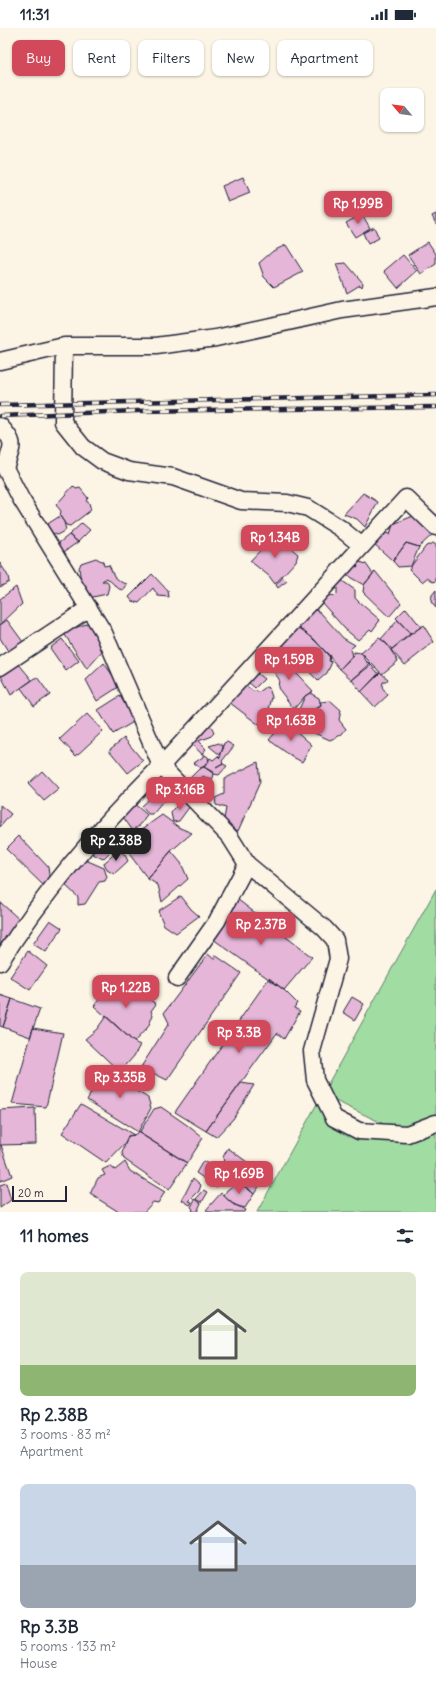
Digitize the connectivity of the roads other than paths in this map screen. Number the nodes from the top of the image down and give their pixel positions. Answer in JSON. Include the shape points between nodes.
{"nodes":[{"id":1,"x":436,"y":297,"type":"edge"},
{"id":2,"x":64,"y":346,"type":"junction"},
{"id":3,"x":0,"y":361,"type":"edge"},
{"id":4,"x":0,"y":426,"type":"edge"},
{"id":5,"x":5,"y":454,"type":"edge"},
{"id":6,"x":436,"y":527,"type":"edge"},
{"id":7,"x":362,"y":546,"type":"junction"},
{"id":8,"x":89,"y":608,"type":"junction"},
{"id":9,"x":0,"y":667,"type":"edge"},
{"id":10,"x":161,"y":766,"type":"junction"},
{"id":11,"x":247,"y":864,"type":"junction"},
{"id":12,"x":0,"y":962,"type":"edge"},
{"id":13,"x":177,"y":978,"type":"dead end"},
{"id":14,"x":436,"y":1123,"type":"edge"}],
"edges":[{"from":1,"to":2,"type":"street","via":[[342,310],[216,338],[156,346]]},
{"from":2,"to":3,"type":"street"},
{"from":2,"to":7,"type":"street","via":[[63,422],[83,447],[102,461],[129,471],[173,477],[241,501],[287,503],[308,508],[340,528]]},
{"from":4,"to":5,"type":"street","via":[[11,438]]},
{"from":5,"to":8,"type":"street","via":[[5,468],[21,499]]},
{"from":6,"to":7,"type":"street","via":[[406,498]]},
{"from":7,"to":10,"type":"street"},
{"from":8,"to":9,"type":"street"},
{"from":8,"to":10,"type":"street","via":[[104,633]]},
{"from":10,"to":11,"type":"street","via":[[230,837]]},
{"from":10,"to":12,"type":"street","via":[[122,805],[42,900],[24,923]]},
{"from":11,"to":13,"type":"street","via":[[217,921]]},
{"from":11,"to":14,"type":"street","via":[[335,940],[338,959],[312,1051],[315,1080],[334,1118],[358,1131],[366,1132],[407,1134]]}]}
